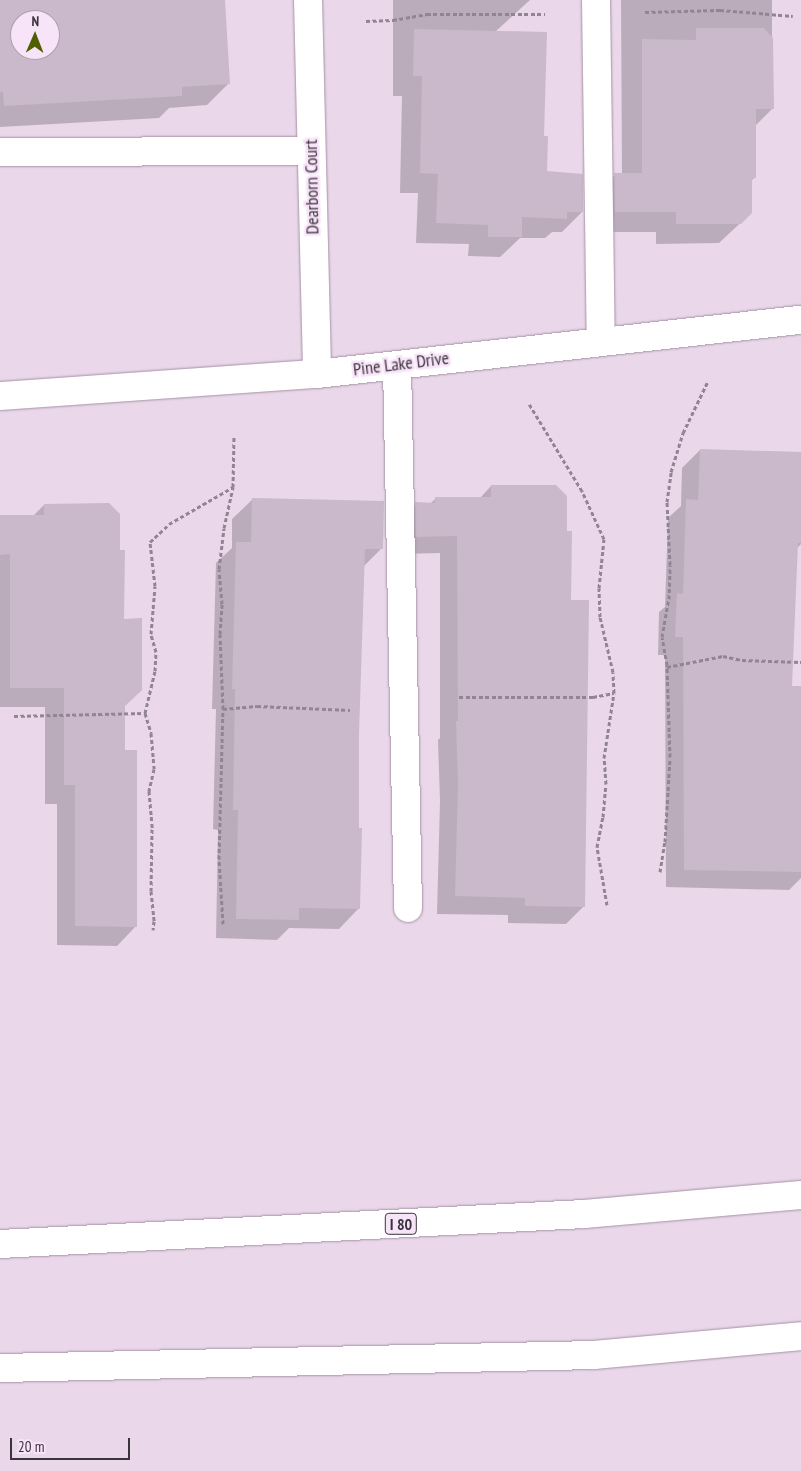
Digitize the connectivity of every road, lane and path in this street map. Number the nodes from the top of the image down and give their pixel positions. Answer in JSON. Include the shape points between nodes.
{"nodes":[{"id":1,"x":308,"y":0,"type":"edge"},
{"id":2,"x":596,"y":0,"type":"edge"},
{"id":3,"x":645,"y":12,"type":"dead end"},
{"id":4,"x":545,"y":14,"type":"dead end"},
{"id":5,"x":793,"y":16,"type":"dead end"},
{"id":6,"x":366,"y":20,"type":"dead end"},
{"id":7,"x":311,"y":151,"type":"junction"},
{"id":8,"x":0,"y":152,"type":"edge"},
{"id":9,"x":801,"y":320,"type":"edge"},
{"id":10,"x":601,"y":341,"type":"junction"},
{"id":11,"x":397,"y":365,"type":"junction"},
{"id":12,"x":317,"y":374,"type":"junction"},
{"id":13,"x":708,"y":381,"type":"dead end"},
{"id":14,"x":0,"y":396,"type":"edge"},
{"id":15,"x":529,"y":404,"type":"dead end"},
{"id":16,"x":234,"y":436,"type":"dead end"},
{"id":17,"x":233,"y":487,"type":"junction"},
{"id":18,"x":801,"y":662,"type":"edge"},
{"id":19,"x":667,"y":667,"type":"junction"},
{"id":20,"x":614,"y":693,"type":"junction"},
{"id":21,"x":458,"y":697,"type":"dead end"},
{"id":22,"x":223,"y":709,"type":"junction"},
{"id":23,"x":350,"y":710,"type":"dead end"},
{"id":24,"x":145,"y":713,"type":"junction"},
{"id":25,"x":14,"y":716,"type":"dead end"},
{"id":26,"x":660,"y":872,"type":"dead end"},
{"id":27,"x":606,"y":905,"type":"dead end"},
{"id":28,"x":408,"y":908,"type":"dead end"},
{"id":29,"x":223,"y":924,"type":"dead end"},
{"id":30,"x":153,"y":930,"type":"dead end"},
{"id":31,"x":801,"y":1195,"type":"edge"},
{"id":32,"x":0,"y":1244,"type":"edge"},
{"id":33,"x":801,"y":1336,"type":"edge"},
{"id":34,"x":0,"y":1368,"type":"edge"}],
"edges":[{"from":1,"to":7,"type":"main road","name":"Dearborn Court"},
{"from":2,"to":10,"type":"main road"},
{"from":3,"to":5,"type":"path","via":[[720,10]]},
{"from":4,"to":6,"type":"path","via":[[427,14],[392,20]]},
{"from":7,"to":8,"type":"main road"},
{"from":7,"to":12,"type":"main road","name":"Dearborn Court"},
{"from":9,"to":10,"type":"main road","name":"Pine Lake Drive"},
{"from":10,"to":11,"type":"main road","name":"Pine Lake Drive"},
{"from":11,"to":12,"type":"main road","name":"Pine Lake Drive"},
{"from":11,"to":28,"type":"main road"},
{"from":12,"to":14,"type":"main road","name":"Pine Lake Drive"},
{"from":13,"to":19,"type":"path","via":[[683,433],[671,472],[667,502],[669,599],[662,637]]},
{"from":15,"to":20,"type":"path","via":[[582,491],[604,539],[598,588],[600,618],[613,672]]},
{"from":16,"to":17,"type":"path"},
{"from":17,"to":22,"type":"path","via":[[219,569]]},
{"from":17,"to":24,"type":"path","via":[[169,524],[150,542],[155,586],[151,634],[156,652]]},
{"from":18,"to":19,"type":"path","via":[[742,660],[723,656]]},
{"from":19,"to":26,"type":"path","via":[[670,757]]},
{"from":20,"to":21,"type":"path","via":[[593,697]]},
{"from":20,"to":27,"type":"path","via":[[604,758],[606,784],[597,847]]},
{"from":22,"to":23,"type":"path","via":[[257,706]]},
{"from":22,"to":29,"type":"path","via":[[219,860]]},
{"from":24,"to":25,"type":"path"},
{"from":24,"to":30,"type":"path","via":[[151,733],[154,769],[149,791]]},
{"from":31,"to":32,"type":"main road","number":"I 80","via":[[584,1214]]},
{"from":33,"to":34,"type":"main road","via":[[594,1355]]}]}
